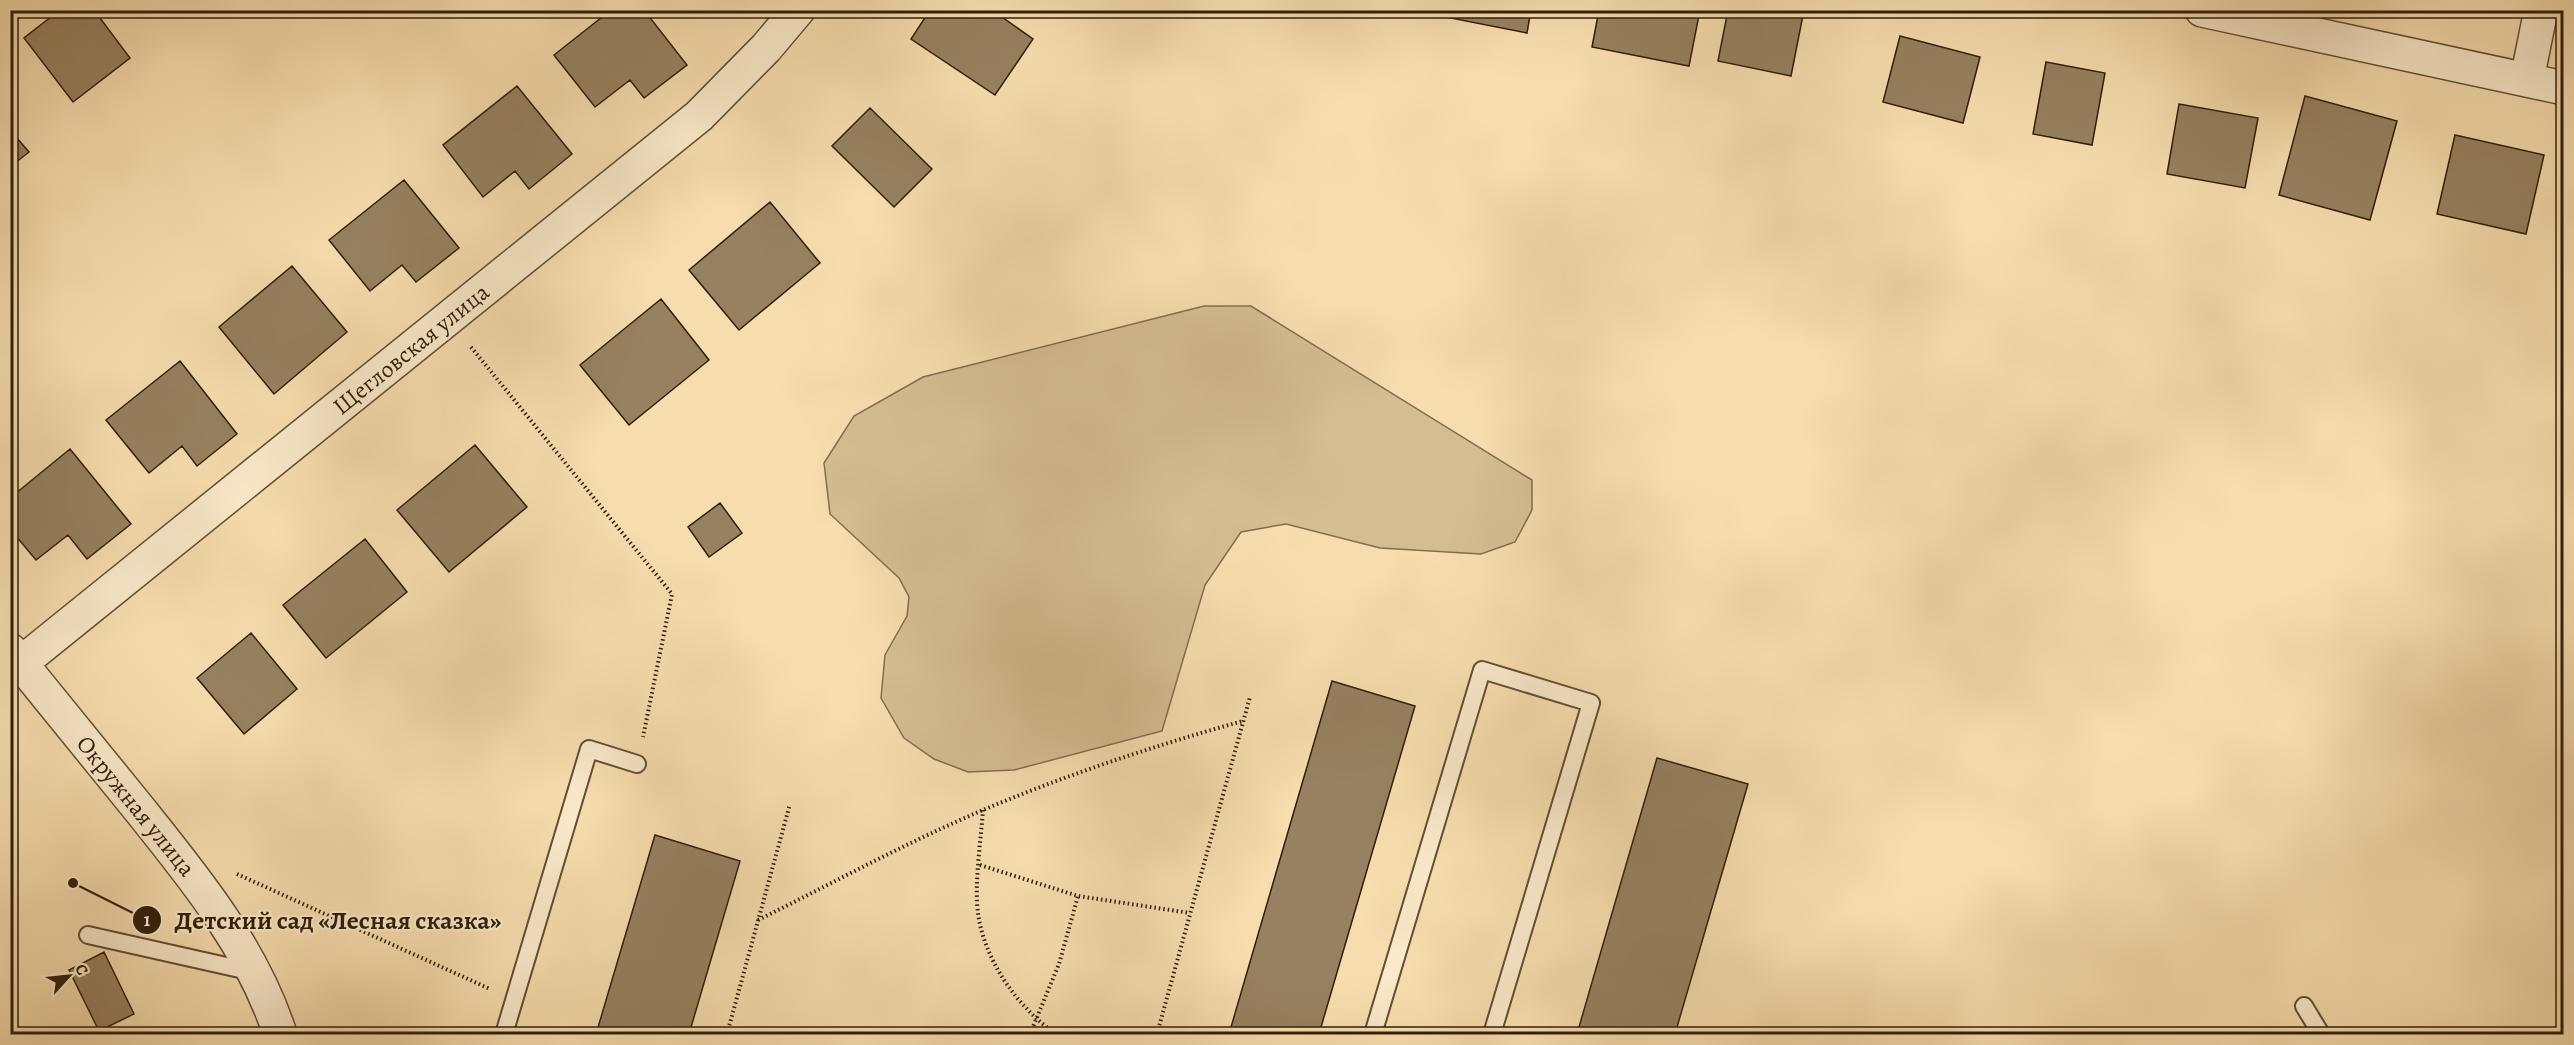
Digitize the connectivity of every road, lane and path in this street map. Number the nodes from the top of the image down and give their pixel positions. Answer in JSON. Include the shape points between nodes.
{"nodes":[{"id":1,"x":798,"y":10,"type":"edge"},
{"id":2,"x":2202,"y":10,"type":"edge"},
{"id":3,"x":2541,"y":10,"type":"edge"},
{"id":4,"x":2527,"y":79,"type":"junction"},
{"id":5,"x":2564,"y":88,"type":"edge"},
{"id":6,"x":448,"y":319,"type":"junction"},
{"id":7,"x":14,"y":661,"type":"edge"},
{"id":8,"x":1250,"y":697,"type":"dead end"},
{"id":9,"x":1243,"y":721,"type":"junction"},
{"id":10,"x":637,"y":764,"type":"joint"},
{"id":11,"x":790,"y":804,"type":"dead end"},
{"id":12,"x":983,"y":810,"type":"junction"},
{"id":13,"x":980,"y":865,"type":"junction"},
{"id":14,"x":228,"y":870,"type":"dead end"},
{"id":15,"x":1078,"y":896,"type":"junction"},
{"id":16,"x":1191,"y":913,"type":"junction"},
{"id":17,"x":758,"y":920,"type":"junction"},
{"id":18,"x":88,"y":935,"type":"dead end"},
{"id":19,"x":254,"y":972,"type":"junction"},
{"id":20,"x":514,"y":1000,"type":"junction"},
{"id":21,"x":2304,"y":1006,"type":"dead end"},
{"id":22,"x":1037,"y":1022,"type":"junction"},
{"id":23,"x":280,"y":1035,"type":"edge"},
{"id":24,"x":504,"y":1035,"type":"edge"},
{"id":25,"x":727,"y":1035,"type":"edge"},
{"id":26,"x":1030,"y":1035,"type":"edge"},
{"id":27,"x":1056,"y":1035,"type":"edge"},
{"id":28,"x":1157,"y":1035,"type":"edge"},
{"id":29,"x":1373,"y":1035,"type":"edge"},
{"id":30,"x":1492,"y":1035,"type":"edge"},
{"id":31,"x":2321,"y":1035,"type":"edge"}],
"edges":[{"from":1,"to":6,"type":"street","name":"Щегловская улица","via":[[699,116]]},
{"from":2,"to":4,"type":"street"},
{"from":3,"to":4,"type":"street"},
{"from":4,"to":5,"type":"street"},
{"from":6,"to":7,"type":"street","name":"Щегловская улица"},
{"from":6,"to":10,"type":"path","via":[[672,594]]},
{"from":7,"to":19,"type":"street","name":"Окружная улица","via":[[189,871],[239,942]]},
{"from":8,"to":9,"type":"path"},
{"from":9,"to":12,"type":"path"},
{"from":9,"to":16,"type":"path"},
{"from":10,"to":20,"type":"lane","via":[[589,749]]},
{"from":11,"to":17,"type":"path"},
{"from":12,"to":13,"type":"path"},
{"from":12,"to":17,"type":"path"},
{"from":13,"to":15,"type":"path"},
{"from":13,"to":22,"type":"path","via":[[978,912],[991,959]]},
{"from":14,"to":20,"type":"path"},
{"from":15,"to":16,"type":"path"},
{"from":15,"to":22,"type":"path"},
{"from":16,"to":28,"type":"path"},
{"from":17,"to":25,"type":"path"},
{"from":18,"to":19,"type":"lane"},
{"from":19,"to":23,"type":"street","name":"Окружная улица"},
{"from":20,"to":24,"type":"lane"},
{"from":21,"to":31,"type":"lane"},
{"from":22,"to":26,"type":"path"},
{"from":22,"to":27,"type":"path"},
{"from":29,"to":30,"type":"lane","via":[[1482,670],[1591,703]]}]}
